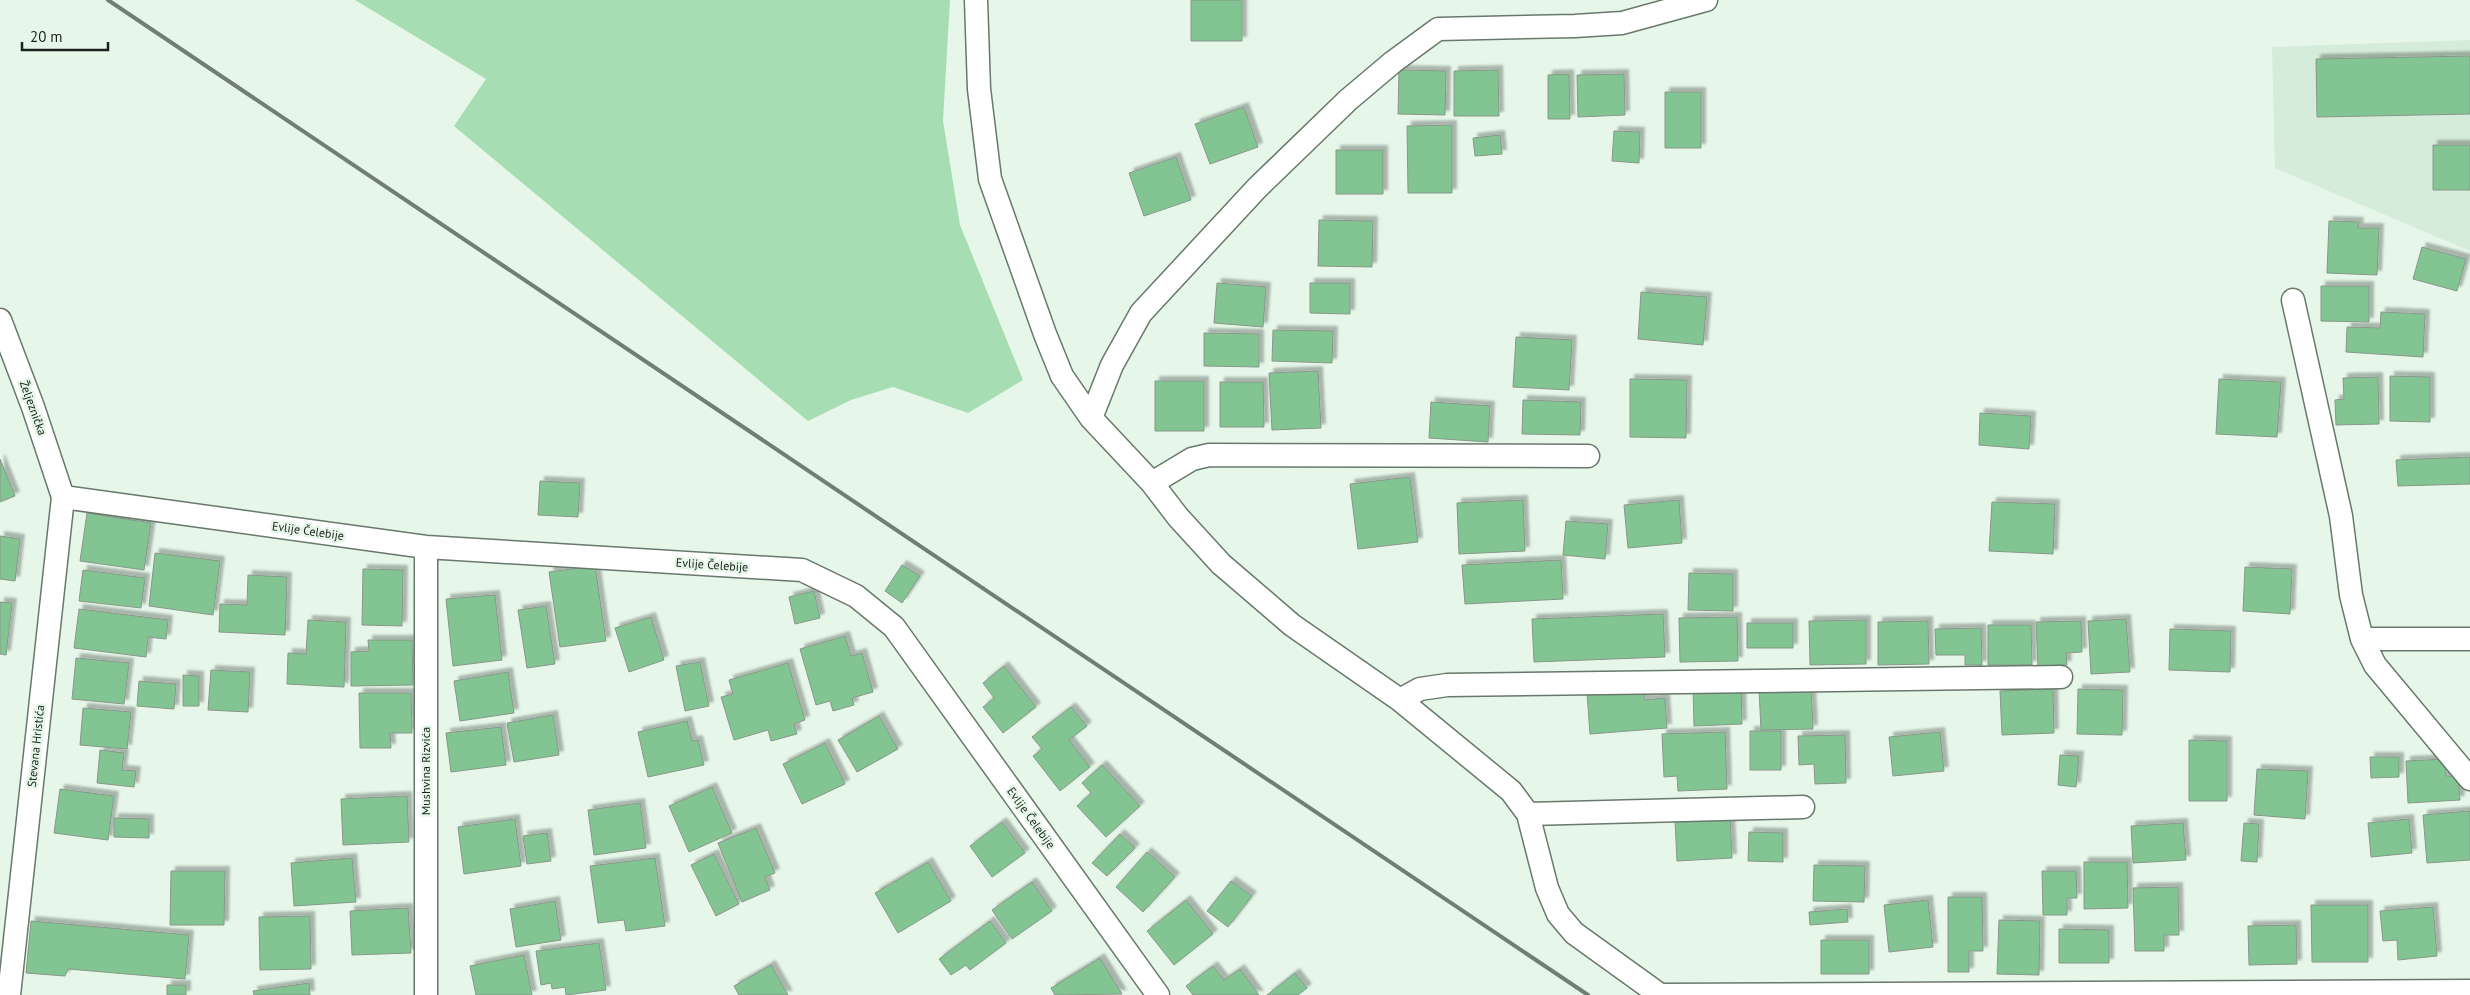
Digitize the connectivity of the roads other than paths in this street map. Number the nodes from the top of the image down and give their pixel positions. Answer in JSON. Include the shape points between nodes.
{"nodes":[{"id":1,"x":976,"y":0,"type":"edge"},
{"id":2,"x":1706,"y":0,"type":"edge"},
{"id":3,"x":2293,"y":300,"type":"dead end"},
{"id":4,"x":0,"y":320,"type":"edge"},
{"id":5,"x":1091,"y":418,"type":"junction"},
{"id":6,"x":1588,"y":456,"type":"dead end"},
{"id":7,"x":1152,"y":483,"type":"junction"},
{"id":8,"x":63,"y":497,"type":"junction"},
{"id":9,"x":426,"y":546,"type":"junction"},
{"id":10,"x":2362,"y":638,"type":"junction"},
{"id":11,"x":2470,"y":639,"type":"edge"},
{"id":12,"x":2061,"y":677,"type":"dead end"},
{"id":13,"x":1400,"y":700,"type":"junction"},
{"id":14,"x":2470,"y":779,"type":"edge"},
{"id":15,"x":1804,"y":807,"type":"dead end"},
{"id":16,"x":1528,"y":814,"type":"junction"},
{"id":17,"x":2470,"y":991,"type":"edge"},
{"id":18,"x":9,"y":995,"type":"edge"},
{"id":19,"x":426,"y":995,"type":"edge"},
{"id":20,"x":1158,"y":995,"type":"edge"},
{"id":21,"x":1660,"y":995,"type":"edge"}],
"edges":[{"from":1,"to":5,"type":"street","via":[[979,89],[990,179],[1062,376]]},
{"from":2,"to":5,"type":"street","via":[[1622,23],[1438,29],[1348,100],[1257,188],[1141,313],[1112,365]]},
{"from":3,"to":10,"type":"street","via":[[2341,516],[2351,594]]},
{"from":4,"to":8,"type":"street","name":"Željeznička"},
{"from":5,"to":7,"type":"street"},
{"from":6,"to":7,"type":"street","via":[[1209,455],[1192,458]]},
{"from":7,"to":13,"type":"street","via":[[1178,517],[1228,570],[1292,625]]},
{"from":8,"to":9,"type":"street","name":"Evlije Čelebije"},
{"from":8,"to":18,"type":"street","name":"Stevana Hristića"},
{"from":9,"to":19,"type":"street","name":"Mushvina Rizvića"},
{"from":9,"to":20,"type":"street","name":"Evlije Čelebije","via":[[802,570],[856,596],[894,627]]},
{"from":10,"to":11,"type":"street"},
{"from":10,"to":14,"type":"street","via":[[2375,665]]},
{"from":12,"to":13,"type":"street","via":[[1447,684],[1420,689]]},
{"from":13,"to":16,"type":"street","via":[[1510,791]]},
{"from":15,"to":16,"type":"street"},
{"from":16,"to":21,"type":"street","via":[[1547,888],[1558,914],[1574,933]]},
{"from":17,"to":21,"type":"street"}]}
